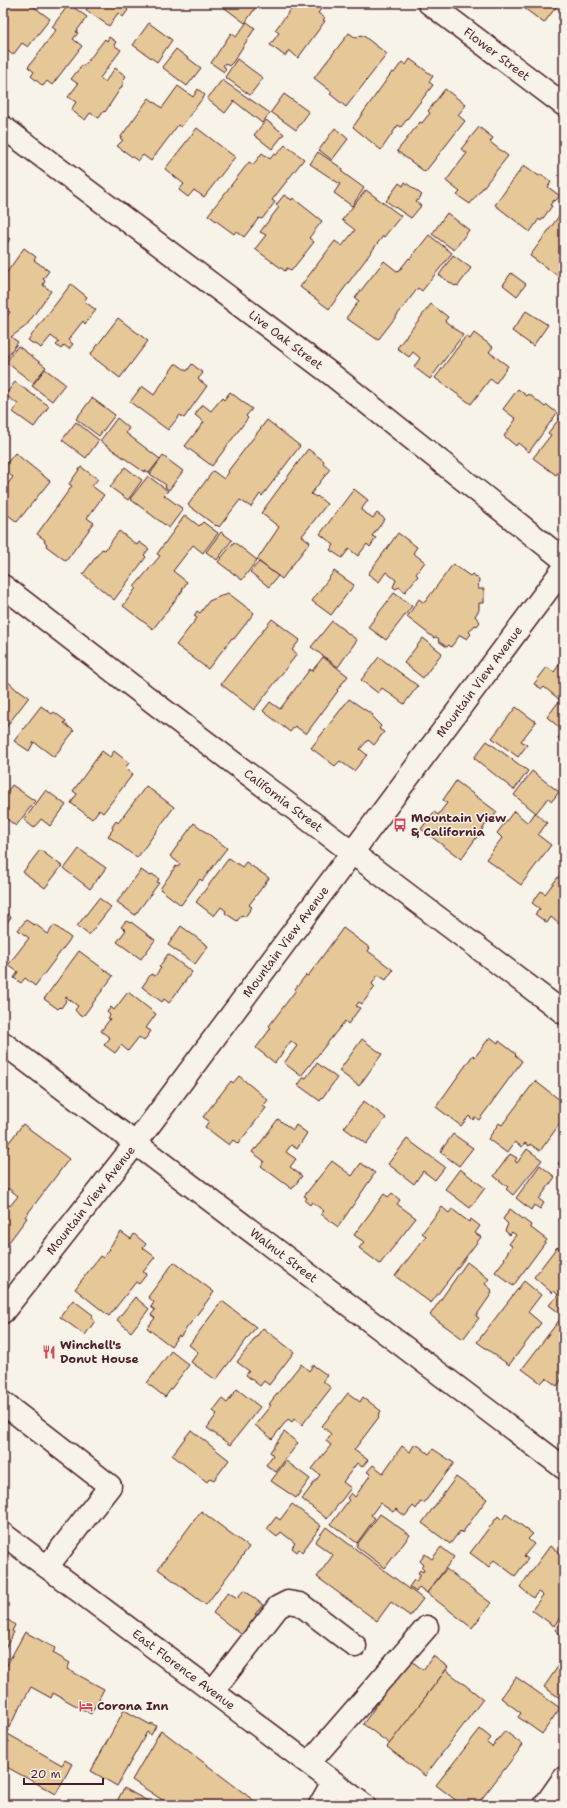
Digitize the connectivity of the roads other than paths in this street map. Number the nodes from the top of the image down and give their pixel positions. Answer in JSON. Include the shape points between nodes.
{"nodes":[{"id":1,"x":429,"y":3,"type":"edge"},
{"id":2,"x":564,"y":105,"type":"edge"},
{"id":3,"x":3,"y":127,"type":"edge"},
{"id":4,"x":564,"y":560,"type":"edge"},
{"id":5,"x":564,"y":568,"type":"edge"},
{"id":6,"x":3,"y":586,"type":"edge"},
{"id":7,"x":352,"y":852,"type":"junction"},
{"id":8,"x":564,"y":1014,"type":"edge"},
{"id":9,"x":3,"y":1043,"type":"edge"},
{"id":10,"x":136,"y":1143,"type":"junction"},
{"id":11,"x":3,"y":1312,"type":"edge"},
{"id":12,"x":3,"y":1403,"type":"edge"},
{"id":13,"x":564,"y":1468,"type":"edge"},
{"id":14,"x":3,"y":1534,"type":"edge"},
{"id":15,"x":48,"y":1567,"type":"junction"},
{"id":16,"x":427,"y":1627,"type":"dead end"},
{"id":17,"x":355,"y":1646,"type":"dead end"},
{"id":18,"x":213,"y":1691,"type":"junction"},
{"id":19,"x":309,"y":1764,"type":"junction"},
{"id":20,"x":564,"y":1778,"type":"edge"},
{"id":21,"x":333,"y":1782,"type":"junction"},
{"id":22,"x":320,"y":1805,"type":"edge"},
{"id":23,"x":364,"y":1805,"type":"edge"},
{"id":24,"x":544,"y":1805,"type":"edge"}],
"edges":[{"from":1,"to":2,"type":"street","name":"Flower Street"},
{"from":3,"to":4,"type":"street","name":"Live Oak Street","via":[[331,374]]},
{"from":5,"to":7,"type":"street","name":"Mountain View Avenue"},
{"from":6,"to":7,"type":"street","name":"California Street"},
{"from":7,"to":8,"type":"street","name":"California Street"},
{"from":7,"to":10,"type":"street","name":"Mountain View Avenue"},
{"from":9,"to":10,"type":"street","name":"Walnut Street"},
{"from":10,"to":11,"type":"street","name":"Mountain View Avenue"},
{"from":10,"to":13,"type":"street","name":"Walnut Street"},
{"from":12,"to":15,"type":"street","via":[[110,1486]]},
{"from":14,"to":15,"type":"street","name":"East Florence Avenue"},
{"from":15,"to":18,"type":"street","name":"East Florence Avenue"},
{"from":16,"to":19,"type":"street"},
{"from":17,"to":18,"type":"street","via":[[300,1604],[288,1602],[278,1607]]},
{"from":18,"to":19,"type":"street","name":"East Florence Avenue"},
{"from":19,"to":21,"type":"street","name":"East Florence Avenue"},
{"from":20,"to":24,"type":"street"},
{"from":21,"to":22,"type":"street"},
{"from":21,"to":23,"type":"street","name":"East Florence Avenue"}]}
